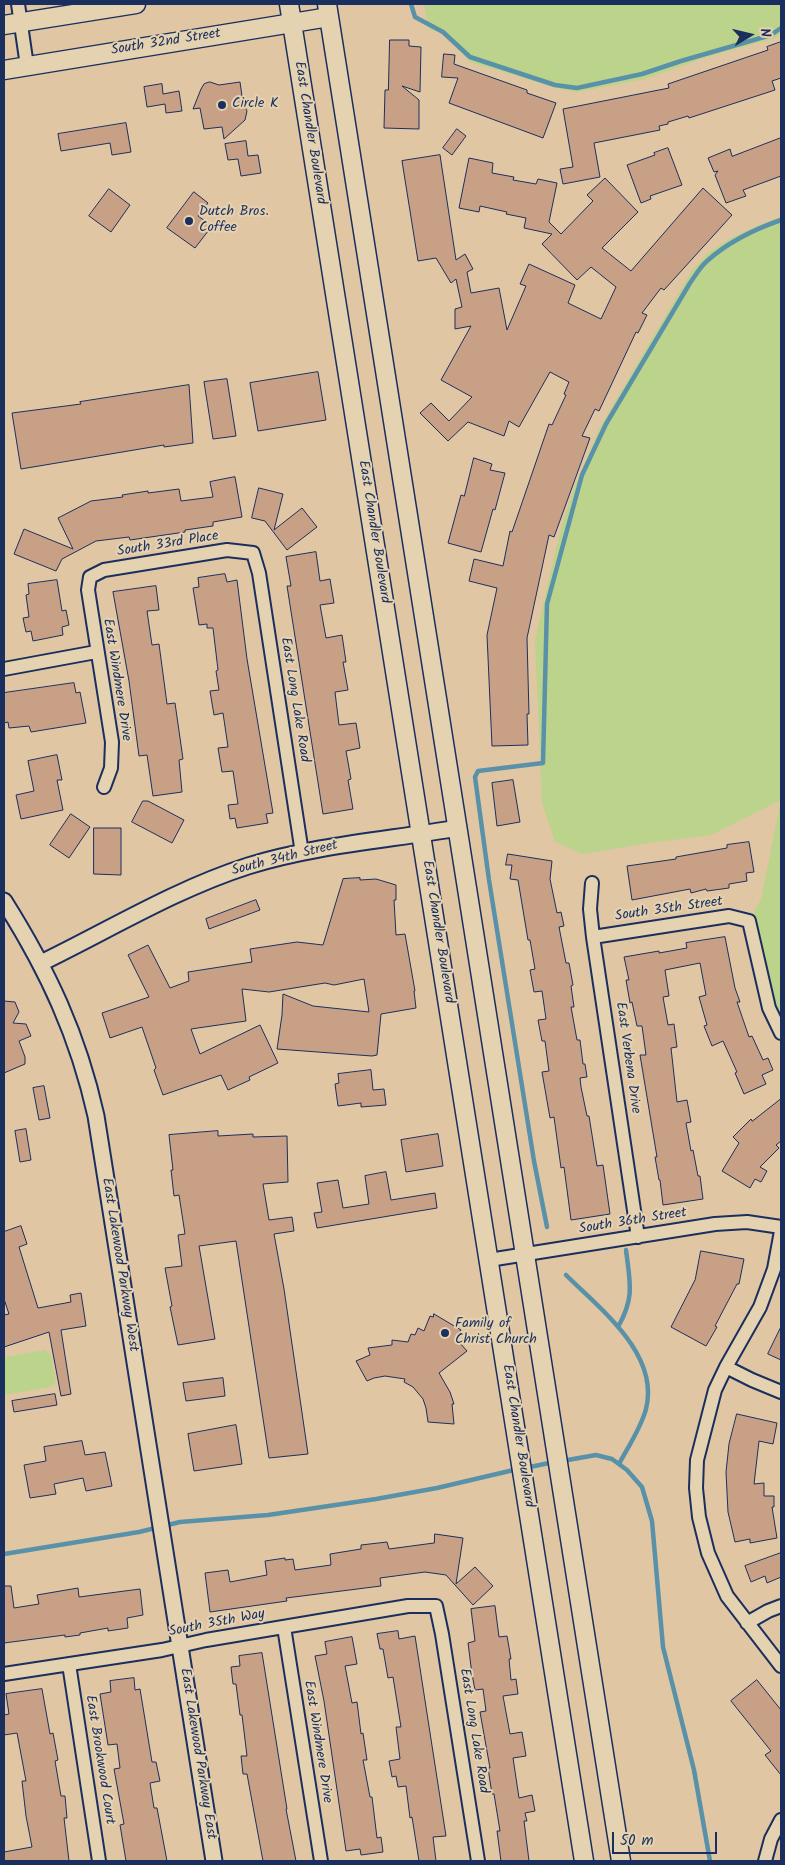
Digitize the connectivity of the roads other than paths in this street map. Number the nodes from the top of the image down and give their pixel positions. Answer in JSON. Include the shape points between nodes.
{"nodes":[{"id":1,"x":18,"y":4,"type":"edge"},
{"id":2,"x":136,"y":4,"type":"edge"},
{"id":3,"x":289,"y":4,"type":"edge"},
{"id":4,"x":328,"y":10,"type":"edge"},
{"id":5,"x":292,"y":23,"type":"junction"},
{"id":6,"x":12,"y":24,"type":"edge"},
{"id":7,"x":27,"y":66,"type":"junction"},
{"id":8,"x":4,"y":70,"type":"edge"},
{"id":9,"x":253,"y":553,"type":"joint"},
{"id":10,"x":90,"y":577,"type":"joint"},
{"id":11,"x":96,"y":652,"type":"junction"},
{"id":12,"x":4,"y":669,"type":"edge"},
{"id":13,"x":104,"y":786,"type":"dead end"},
{"id":14,"x":458,"y":828,"type":"junction"},
{"id":15,"x":421,"y":834,"type":"junction"},
{"id":16,"x":302,"y":853,"type":"junction"},
{"id":17,"x":592,"y":884,"type":"dead end"},
{"id":18,"x":4,"y":901,"type":"edge"},
{"id":19,"x":593,"y":937,"type":"junction"},
{"id":20,"x":42,"y":963,"type":"junction"},
{"id":21,"x":781,"y":1033,"type":"edge"},
{"id":22,"x":781,"y":1227,"type":"edge"},
{"id":23,"x":781,"y":1231,"type":"edge"},
{"id":24,"x":638,"y":1237,"type":"junction"},
{"id":25,"x":525,"y":1255,"type":"junction"},
{"id":26,"x":489,"y":1260,"type":"junction"},
{"id":27,"x":726,"y":1367,"type":"junction"},
{"id":28,"x":781,"y":1392,"type":"edge"},
{"id":29,"x":436,"y":1606,"type":"joint"},
{"id":30,"x":781,"y":1606,"type":"edge"},
{"id":31,"x":747,"y":1623,"type":"junction"},
{"id":32,"x":284,"y":1627,"type":"junction"},
{"id":33,"x":179,"y":1646,"type":"junction"},
{"id":34,"x":69,"y":1664,"type":"junction"},
{"id":35,"x":781,"y":1666,"type":"edge"},
{"id":36,"x":4,"y":1674,"type":"edge"},
{"id":37,"x":781,"y":1820,"type":"edge"},
{"id":38,"x":99,"y":1861,"type":"edge"},
{"id":39,"x":214,"y":1861,"type":"edge"},
{"id":40,"x":321,"y":1861,"type":"edge"},
{"id":41,"x":478,"y":1861,"type":"edge"},
{"id":42,"x":584,"y":1861,"type":"edge"},
{"id":43,"x":621,"y":1861,"type":"edge"},
{"id":44,"x":765,"y":1861,"type":"edge"}],
"edges":[{"from":1,"to":6,"type":"street"},
{"from":2,"to":6,"type":"main road"},
{"from":3,"to":5,"type":"main road","name":"East Chandler Boulevard"},
{"from":4,"to":5,"type":"main road","name":"South 32nd Street"},
{"from":4,"to":14,"type":"main road"},
{"from":5,"to":7,"type":"main road","name":"South 32nd Street"},
{"from":5,"to":15,"type":"main road","name":"East Chandler Boulevard"},
{"from":6,"to":7,"type":"street"},
{"from":7,"to":8,"type":"main road","name":"South 32nd Street"},
{"from":9,"to":10,"type":"street","name":"South 33rd Place","via":[[227,550],[104,570]]},
{"from":9,"to":16,"type":"street","name":"East Long Lake Road","via":[[259,573]]},
{"from":10,"to":11,"type":"street","name":"East Windmere Drive","via":[[88,590]]},
{"from":11,"to":12,"type":"street"},
{"from":11,"to":13,"type":"street","name":"East Windmere Drive","via":[[112,742],[111,768]]},
{"from":14,"to":15,"type":"street","name":"South 34th Street"},
{"from":14,"to":25,"type":"main road"},
{"from":15,"to":16,"type":"street","name":"South 34th Street"},
{"from":15,"to":26,"type":"main road","name":"East Chandler Boulevard"},
{"from":16,"to":20,"type":"street","name":"South 34th Street","via":[[254,864],[207,881]]},
{"from":17,"to":19,"type":"street","name":"East Verbena Drive"},
{"from":18,"to":20,"type":"street","name":"East Lakewood Parkway West"},
{"from":19,"to":21,"type":"street","name":"South 35th Street","via":[[729,916],[749,921],[769,1008]]},
{"from":19,"to":24,"type":"street","name":"East Verbena Drive"},
{"from":20,"to":33,"type":"street","name":"East Lakewood Parkway West","via":[[70,1027],[94,1108]]},
{"from":22,"to":24,"type":"street","name":"South 36th Street","via":[[747,1222]]},
{"from":23,"to":27,"type":"street","via":[[774,1269],[760,1307]]},
{"from":24,"to":25,"type":"street","name":"South 36th Street"},
{"from":25,"to":26,"type":"street","name":"South 36th Street"},
{"from":25,"to":43,"type":"main road"},
{"from":26,"to":42,"type":"main road","name":"East Chandler Boulevard"},
{"from":27,"to":28,"type":"street"},
{"from":27,"to":31,"type":"street","via":[[708,1416],[698,1460],[696,1488],[708,1552],[726,1596]]},
{"from":29,"to":32,"type":"street","name":"South 35th Way","via":[[408,1606]]},
{"from":29,"to":41,"type":"street","name":"East Long Lake Road"},
{"from":30,"to":31,"type":"street"},
{"from":31,"to":35,"type":"street"},
{"from":32,"to":33,"type":"street","name":"South 35th Way"},
{"from":32,"to":40,"type":"street","name":"East Windmere Drive"},
{"from":33,"to":34,"type":"street","name":"South 35th Way"},
{"from":33,"to":39,"type":"street","name":"East Lakewood Parkway East"},
{"from":34,"to":36,"type":"street","name":"South 35th Way"},
{"from":34,"to":38,"type":"street","name":"East Brookwood Court"},
{"from":37,"to":44,"type":"street"}]}
